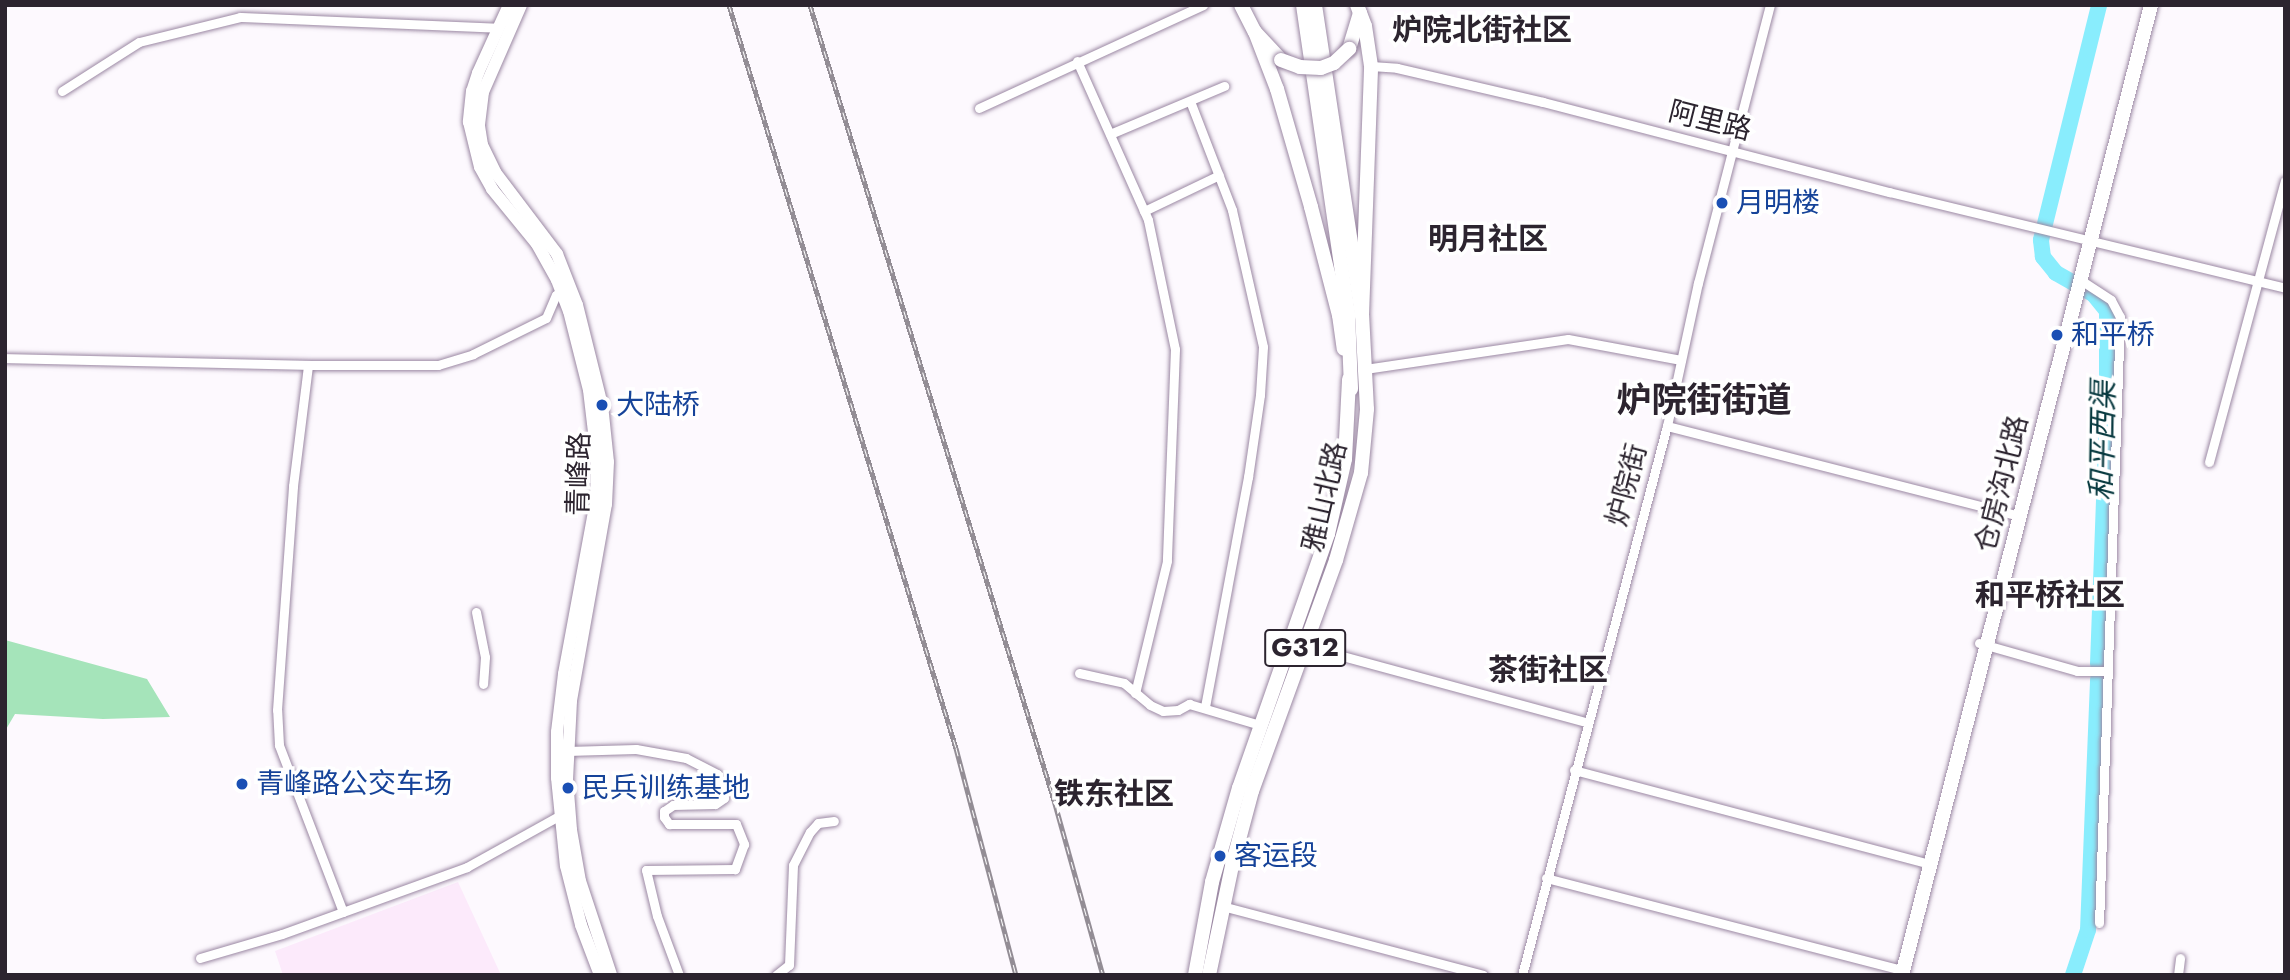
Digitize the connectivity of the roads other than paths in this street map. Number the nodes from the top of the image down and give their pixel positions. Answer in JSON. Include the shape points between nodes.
{"nodes":[{"id":1,"x":509,"y":5,"type":"edge"},
{"id":2,"x":521,"y":5,"type":"edge"},
{"id":3,"x":1203,"y":5,"type":"edge"},
{"id":4,"x":1241,"y":5,"type":"edge"},
{"id":5,"x":1303,"y":5,"type":"edge"},
{"id":6,"x":1315,"y":5,"type":"edge"},
{"id":7,"x":1770,"y":5,"type":"edge"},
{"id":8,"x":2141,"y":5,"type":"edge"},
{"id":9,"x":2151,"y":5,"type":"edge"},
{"id":10,"x":1360,"y":8,"type":"edge"},
{"id":11,"x":499,"y":28,"type":"junction"},
{"id":12,"x":1255,"y":33,"type":"junction"},
{"id":13,"x":1077,"y":61,"type":"junction"},
{"id":14,"x":1371,"y":66,"type":"junction"},
{"id":15,"x":1224,"y":86,"type":"dead end"},
{"id":16,"x":62,"y":91,"type":"dead end"},
{"id":17,"x":1190,"y":101,"type":"junction"},
{"id":18,"x":979,"y":108,"type":"dead end"},
{"id":19,"x":1110,"y":134,"type":"junction"},
{"id":20,"x":1732,"y":150,"type":"junction"},
{"id":21,"x":1219,"y":175,"type":"junction"},
{"id":22,"x":2285,"y":181,"type":"edge"},
{"id":23,"x":1144,"y":211,"type":"junction"},
{"id":24,"x":2085,"y":238,"type":"junction"},
{"id":25,"x":2260,"y":282,"type":"junction"},
{"id":26,"x":2075,"y":283,"type":"junction"},
{"id":27,"x":2285,"y":288,"type":"edge"},
{"id":28,"x":567,"y":291,"type":"junction"},
{"id":29,"x":1362,"y":315,"type":"junction"},
{"id":30,"x":5,"y":358,"type":"edge"},
{"id":31,"x":1681,"y":360,"type":"junction"},
{"id":32,"x":308,"y":365,"type":"junction"},
{"id":33,"x":1365,"y":369,"type":"junction"},
{"id":34,"x":1351,"y":389,"type":"junction"},
{"id":35,"x":1667,"y":426,"type":"junction"},
{"id":36,"x":2209,"y":462,"type":"dead end"},
{"id":37,"x":2016,"y":515,"type":"junction"},
{"id":38,"x":475,"y":612,"type":"dead end"},
{"id":39,"x":1290,"y":642,"type":"junction"},
{"id":40,"x":1983,"y":644,"type":"junction"},
{"id":41,"x":1306,"y":646,"type":"junction"},
{"id":42,"x":2107,"y":671,"type":"junction"},
{"id":43,"x":1079,"y":673,"type":"dead end"},
{"id":44,"x":483,"y":684,"type":"dead end"},
{"id":45,"x":1135,"y":693,"type":"junction"},
{"id":46,"x":1205,"y":707,"type":"junction"},
{"id":47,"x":1586,"y":722,"type":"junction"},
{"id":48,"x":1261,"y":725,"type":"junction"},
{"id":49,"x":567,"y":751,"type":"junction"},
{"id":50,"x":1574,"y":770,"type":"junction"},
{"id":51,"x":564,"y":813,"type":"junction"},
{"id":52,"x":834,"y":821,"type":"dead end"},
{"id":53,"x":1926,"y":863,"type":"junction"},
{"id":54,"x":1546,"y":878,"type":"junction"},
{"id":55,"x":1222,"y":906,"type":"junction"},
{"id":56,"x":344,"y":912,"type":"junction"},
{"id":57,"x":2099,"y":922,"type":"dead end"},
{"id":58,"x":200,"y":958,"type":"dead end"},
{"id":59,"x":2180,"y":958,"type":"dead end"},
{"id":60,"x":1896,"y":972,"type":"edge"},
{"id":61,"x":600,"y":975,"type":"edge"},
{"id":62,"x":611,"y":975,"type":"edge"},
{"id":63,"x":678,"y":975,"type":"edge"},
{"id":64,"x":776,"y":975,"type":"edge"},
{"id":65,"x":1195,"y":975,"type":"edge"},
{"id":66,"x":1209,"y":975,"type":"edge"},
{"id":67,"x":1483,"y":975,"type":"edge"},
{"id":68,"x":1522,"y":975,"type":"edge"},
{"id":69,"x":2178,"y":975,"type":"edge"}],
"edges":[{"from":1,"to":11,"type":"main road","name":"青峰路"},
{"from":2,"to":28,"type":"main road","name":"青峰路","via":[[483,92],[482,145],[495,172],[557,254]]},
{"from":3,"to":13,"type":"street"},
{"from":4,"to":12,"type":"main road","number":"G312"},
{"from":5,"to":34,"type":"main road","name":"雅山北路","via":[[1348,313]]},
{"from":6,"to":29,"type":"main road"},
{"from":7,"to":20,"type":"street","name":"炉院街"},
{"from":8,"to":24,"type":"main road","name":"仓房沟北路"},
{"from":9,"to":24,"type":"main road","name":"仓房沟北路"},
{"from":10,"to":12,"type":"main road","bridge":true,"via":[[1349,49],[1321,68],[1281,60]]},
{"from":10,"to":14,"type":"main road","name":"雅山北路","number":"G312"},
{"from":11,"to":16,"type":"street","via":[[240,17],[139,42]]},
{"from":11,"to":28,"type":"main road","name":"青峰路","via":[[472,91],[469,122],[474,151],[492,189],[537,244]]},
{"from":12,"to":34,"type":"main road","name":"雅山北路","number":"G312","via":[[1277,89],[1311,208],[1339,315]]},
{"from":13,"to":18,"type":"street"},
{"from":13,"to":19,"type":"street"},
{"from":14,"to":20,"type":"street","name":"阿里路","via":[[1397,68]]},
{"from":14,"to":29,"type":"main road","name":"雅山北路","number":"G312"},
{"from":15,"to":17,"type":"street"},
{"from":17,"to":19,"type":"street"},
{"from":17,"to":21,"type":"street"},
{"from":19,"to":23,"type":"street"},
{"from":20,"to":24,"type":"street","name":"阿里路"},
{"from":20,"to":31,"type":"street","name":"炉院街"},
{"from":21,"to":23,"type":"street"},
{"from":21,"to":46,"type":"street","via":[[1232,210],[1263,347],[1248,477]]},
{"from":22,"to":25,"type":"street"},
{"from":23,"to":45,"type":"street","via":[[1175,349],[1167,561]]},
{"from":24,"to":25,"type":"street","name":"阿里路"},
{"from":24,"to":26,"type":"main road","name":"仓房沟北路"},
{"from":25,"to":27,"type":"street","name":"阿里路"},
{"from":25,"to":36,"type":"street"},
{"from":26,"to":37,"type":"main road","name":"仓房沟北路"},
{"from":26,"to":42,"type":"street","via":[[2110,300],[2120,317]]},
{"from":28,"to":32,"type":"street","via":[[552,301],[546,318],[450,361]]},
{"from":28,"to":49,"type":"main road","name":"青峰路","via":[[600,388],[608,462],[603,525],[575,675]]},
{"from":28,"to":51,"type":"main road","name":"青峰路","via":[[589,390],[597,480],[593,528],[561,701],[557,748]]},
{"from":29,"to":33,"type":"main road","name":"雅山北路","number":"G312"},
{"from":30,"to":32,"type":"street"},
{"from":31,"to":33,"type":"street","via":[[1568,339]]},
{"from":31,"to":35,"type":"street","name":"炉院街"},
{"from":32,"to":56,"type":"street","via":[[290,527],[277,710],[279,745]]},
{"from":33,"to":41,"type":"main road","name":"雅山北路","number":"G312","via":[[1367,409],[1361,473]]},
{"from":34,"to":39,"type":"main road","name":"雅山北路","number":"G312","via":[[1345,459],[1328,534]]},
{"from":35,"to":37,"type":"street"},
{"from":35,"to":47,"type":"street","name":"炉院街"},
{"from":37,"to":40,"type":"main road","name":"仓房沟北路"},
{"from":38,"to":44,"type":"street","via":[[485,657]]},
{"from":39,"to":41,"type":"street"},
{"from":39,"to":48,"type":"main road","name":"雅山北路","number":"G312"},
{"from":40,"to":42,"type":"street","via":[[2077,671]]},
{"from":40,"to":53,"type":"main road","name":"仓房沟北路"},
{"from":41,"to":47,"type":"street"},
{"from":41,"to":55,"type":"main road","name":"雅山北路","number":"G312","via":[[1252,791]]},
{"from":42,"to":57,"type":"street"},
{"from":43,"to":45,"type":"street","via":[[1124,683]]},
{"from":45,"to":46,"type":"street","via":[[1163,710],[1189,704]]},
{"from":46,"to":48,"type":"street"},
{"from":47,"to":50,"type":"street","name":"炉院街"},
{"from":48,"to":65,"type":"main road","name":"雅山北路","number":"G312","via":[[1213,882]]},
{"from":49,"to":51,"type":"main road","name":"青峰路"},
{"from":49,"to":63,"type":"street","via":[[636,749],[686,758],[717,774],[724,798],[715,804],[673,805],[664,811],[664,817],[669,824],[736,824],[744,844],[735,869],[646,870]]},
{"from":50,"to":53,"type":"street"},
{"from":50,"to":54,"type":"street","name":"炉院街"},
{"from":51,"to":56,"type":"street","via":[[467,867]]},
{"from":51,"to":61,"type":"main road","name":"青峰路","via":[[566,866]]},
{"from":51,"to":62,"type":"main road","name":"青峰路","via":[[580,881]]},
{"from":52,"to":64,"type":"street","via":[[818,823],[793,865],[789,965]]},
{"from":53,"to":60,"type":"main road","name":"仓房沟北路"},
{"from":54,"to":60,"type":"street"},
{"from":54,"to":68,"type":"street","name":"炉院街"},
{"from":55,"to":66,"type":"main road","name":"雅山北路","number":"G312"},
{"from":55,"to":67,"type":"street"},
{"from":56,"to":58,"type":"street"},
{"from":59,"to":69,"type":"street"}]}
